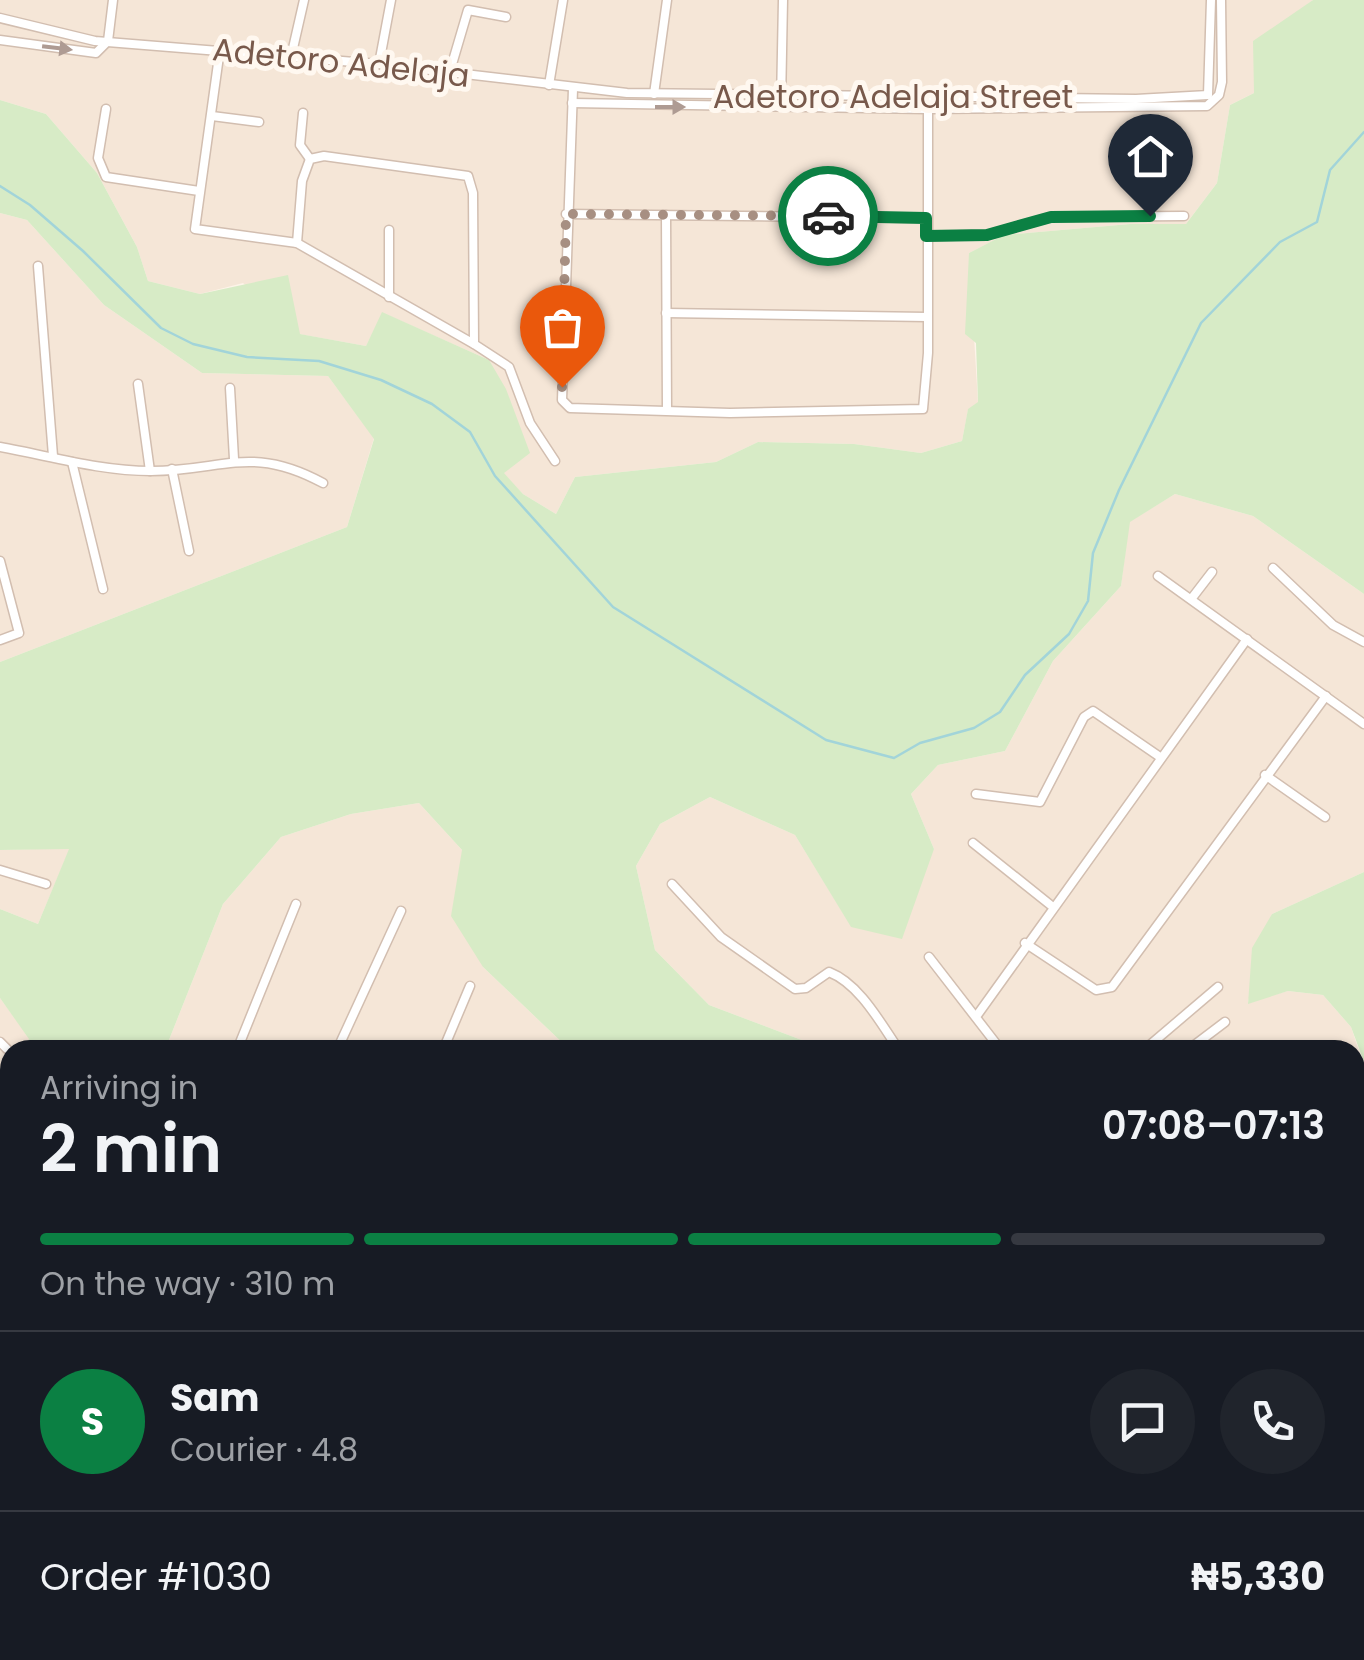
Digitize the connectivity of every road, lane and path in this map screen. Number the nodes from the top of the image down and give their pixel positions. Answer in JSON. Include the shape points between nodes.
{"nodes":[{"id":1,"x":113,"y":0,"type":"edge"},
{"id":2,"x":304,"y":0,"type":"edge"},
{"id":3,"x":391,"y":0,"type":"edge"},
{"id":4,"x":564,"y":0,"type":"edge"},
{"id":5,"x":667,"y":0,"type":"edge"},
{"id":6,"x":783,"y":0,"type":"edge"},
{"id":7,"x":1211,"y":0,"type":"edge"},
{"id":8,"x":1222,"y":0,"type":"edge"},
{"id":9,"x":506,"y":17,"type":"dead end"},
{"id":10,"x":0,"y":18,"type":"edge"},
{"id":11,"x":0,"y":40,"type":"edge"},
{"id":12,"x":108,"y":41,"type":"junction"},
{"id":13,"x":220,"y":49,"type":"junction"},
{"id":14,"x":290,"y":57,"type":"junction"},
{"id":15,"x":378,"y":64,"type":"junction"},
{"id":16,"x":450,"y":71,"type":"junction"},
{"id":17,"x":549,"y":85,"type":"junction"},
{"id":18,"x":573,"y":89,"type":"junction"},
{"id":19,"x":654,"y":94,"type":"junction"},
{"id":20,"x":1211,"y":96,"type":"junction"},
{"id":21,"x":928,"y":98,"type":"junction"},
{"id":22,"x":781,"y":102,"type":"junction"},
{"id":23,"x":572,"y":103,"type":"junction"},
{"id":24,"x":106,"y":109,"type":"dead end"},
{"id":25,"x":927,"y":109,"type":"junction"},
{"id":26,"x":303,"y":113,"type":"dead end"},
{"id":27,"x":212,"y":116,"type":"junction"},
{"id":28,"x":259,"y":122,"type":"dead end"},
{"id":29,"x":310,"y":159,"type":"junction"},
{"id":30,"x":199,"y":191,"type":"junction"},
{"id":31,"x":566,"y":214,"type":"junction"},
{"id":32,"x":666,"y":215,"type":"junction"},
{"id":33,"x":1184,"y":216,"type":"dead end"},
{"id":34,"x":926,"y":218,"type":"junction"},
{"id":35,"x":389,"y":230,"type":"dead end"},
{"id":36,"x":926,"y":236,"type":"junction"},
{"id":37,"x":298,"y":243,"type":"junction"},
{"id":38,"x":38,"y":266,"type":"dead end"},
{"id":39,"x":389,"y":297,"type":"junction"},
{"id":40,"x":666,"y":313,"type":"junction"},
{"id":41,"x":927,"y":317,"type":"junction"},
{"id":42,"x":474,"y":344,"type":"junction"},
{"id":43,"x":138,"y":384,"type":"dead end"},
{"id":44,"x":230,"y":388,"type":"dead end"},
{"id":45,"x":667,"y":410,"type":"junction"},
{"id":46,"x":0,"y":446,"type":"edge"},
{"id":47,"x":52,"y":456,"type":"junction"},
{"id":48,"x":234,"y":459,"type":"junction"},
{"id":49,"x":555,"y":461,"type":"dead end"},
{"id":50,"x":72,"y":462,"type":"junction"},
{"id":51,"x":172,"y":469,"type":"junction"},
{"id":52,"x":150,"y":471,"type":"junction"},
{"id":53,"x":323,"y":483,"type":"dead end"},
{"id":54,"x":188,"y":551,"type":"dead end"},
{"id":55,"x":0,"y":561,"type":"edge"},
{"id":56,"x":1273,"y":568,"type":"dead end"},
{"id":57,"x":1212,"y":572,"type":"dead end"},
{"id":58,"x":1158,"y":576,"type":"dead end"},
{"id":59,"x":103,"y":589,"type":"dead end"},
{"id":60,"x":1192,"y":598,"type":"junction"},
{"id":61,"x":1246,"y":639,"type":"junction"},
{"id":62,"x":0,"y":640,"type":"edge"},
{"id":63,"x":1364,"y":642,"type":"edge"},
{"id":64,"x":1326,"y":696,"type":"junction"},
{"id":65,"x":1364,"y":724,"type":"edge"},
{"id":66,"x":1160,"y":757,"type":"junction"},
{"id":67,"x":1266,"y":775,"type":"junction"},
{"id":68,"x":976,"y":794,"type":"dead end"},
{"id":69,"x":1325,"y":816,"type":"dead end"},
{"id":70,"x":973,"y":843,"type":"dead end"},
{"id":71,"x":0,"y":870,"type":"edge"},
{"id":72,"x":46,"y":884,"type":"dead end"},
{"id":73,"x":672,"y":884,"type":"dead end"},
{"id":74,"x":296,"y":904,"type":"dead end"},
{"id":75,"x":1053,"y":907,"type":"junction"},
{"id":76,"x":401,"y":911,"type":"dead end"},
{"id":77,"x":1025,"y":943,"type":"junction"},
{"id":78,"x":929,"y":957,"type":"dead end"},
{"id":79,"x":470,"y":986,"type":"dead end"},
{"id":80,"x":1218,"y":987,"type":"dead end"},
{"id":81,"x":978,"y":1014,"type":"junction"},
{"id":82,"x":1225,"y":1022,"type":"dead end"},
{"id":83,"x":241,"y":1040,"type":"edge"},
{"id":84,"x":341,"y":1040,"type":"edge"},
{"id":85,"x":447,"y":1040,"type":"edge"},
{"id":86,"x":891,"y":1040,"type":"edge"},
{"id":87,"x":995,"y":1040,"type":"edge"},
{"id":88,"x":1156,"y":1040,"type":"edge"},
{"id":89,"x":1201,"y":1040,"type":"edge"}],
"edges":[{"from":1,"to":12,"type":"street"},
{"from":2,"to":14,"type":"street"},
{"from":3,"to":15,"type":"street"},
{"from":4,"to":17,"type":"street"},
{"from":5,"to":19,"type":"street"},
{"from":6,"to":22,"type":"street"},
{"from":7,"to":20,"type":"street"},
{"from":8,"to":20,"type":"street","via":[[1222,82]]},
{"from":9,"to":16,"type":"street","via":[[468,10]]},
{"from":10,"to":12,"type":"street"},
{"from":11,"to":12,"type":"street","one_way":true,"via":[[96,53]]},
{"from":12,"to":13,"type":"street","name":"Adetoro Adelaja"},
{"from":13,"to":14,"type":"street","name":"Adetoro Adelaja"},
{"from":13,"to":27,"type":"street"},
{"from":14,"to":15,"type":"street","name":"Adetoro Adelaja"},
{"from":15,"to":16,"type":"street","name":"Adetoro Adelaja"},
{"from":16,"to":17,"type":"street","name":"Adetoro Adelaja"},
{"from":17,"to":18,"type":"street","name":"Adetoro Adelaja"},
{"from":18,"to":19,"type":"street","name":"Adetoro Adelaja Street"},
{"from":18,"to":23,"type":"street"},
{"from":19,"to":22,"type":"street","name":"Adetoro Adelaja Street"},
{"from":20,"to":21,"type":"street","name":"Adetoro Adelaja Street"},
{"from":20,"to":25,"type":"street","via":[[1200,106]]},
{"from":21,"to":22,"type":"street","name":"Adetoro Adelaja Street"},
{"from":21,"to":25,"type":"street"},
{"from":23,"to":22,"type":"street","one_way":true},
{"from":22,"to":25,"type":"street"},
{"from":23,"to":31,"type":"street"},
{"from":24,"to":30,"type":"street","via":[[98,158],[106,177]]},
{"from":25,"to":34,"type":"street"},
{"from":26,"to":29,"type":"street","via":[[300,145]]},
{"from":27,"to":28,"type":"street"},
{"from":27,"to":30,"type":"street"},
{"from":29,"to":37,"type":"street"},
{"from":29,"to":42,"type":"street","via":[[468,176]]},
{"from":30,"to":37,"type":"street","via":[[194,222],[200,232]]},
{"from":31,"to":32,"type":"street"},
{"from":31,"to":45,"type":"street","via":[[562,400],[570,408]]},
{"from":32,"to":34,"type":"street"},
{"from":32,"to":40,"type":"street"},
{"from":33,"to":36,"type":"street","via":[[1051,217],[987,235]]},
{"from":34,"to":36,"type":"street"},
{"from":35,"to":39,"type":"street"},
{"from":36,"to":41,"type":"street"},
{"from":37,"to":39,"type":"street"},
{"from":38,"to":47,"type":"street"},
{"from":39,"to":42,"type":"street"},
{"from":40,"to":41,"type":"street"},
{"from":40,"to":45,"type":"street"},
{"from":41,"to":45,"type":"street","via":[[923,409]]},
{"from":42,"to":49,"type":"street","via":[[509,367],[530,423]]},
{"from":43,"to":52,"type":"street"},
{"from":44,"to":48,"type":"street"},
{"from":46,"to":47,"type":"street"},
{"from":47,"to":50,"type":"street"},
{"from":48,"to":51,"type":"street"},
{"from":48,"to":53,"type":"street","via":[[292,466]]},
{"from":50,"to":52,"type":"street"},
{"from":50,"to":59,"type":"street"},
{"from":51,"to":52,"type":"street"},
{"from":51,"to":54,"type":"street"},
{"from":55,"to":62,"type":"street","via":[[19,633]]},
{"from":56,"to":63,"type":"street","via":[[1333,625]]},
{"from":57,"to":60,"type":"street"},
{"from":58,"to":60,"type":"street"},
{"from":60,"to":61,"type":"street"},
{"from":61,"to":64,"type":"street"},
{"from":61,"to":66,"type":"street"},
{"from":64,"to":65,"type":"street"},
{"from":64,"to":67,"type":"street"},
{"from":66,"to":68,"type":"street","via":[[1092,711],[1040,802]]},
{"from":66,"to":75,"type":"street"},
{"from":67,"to":69,"type":"street"},
{"from":67,"to":77,"type":"street","via":[[1112,987],[1096,990]]},
{"from":70,"to":75,"type":"street"},
{"from":71,"to":72,"type":"street"},
{"from":73,"to":86,"type":"street","via":[[721,937],[795,989],[829,972],[840,977]]},
{"from":74,"to":83,"type":"street"},
{"from":75,"to":77,"type":"street"},
{"from":76,"to":84,"type":"street"},
{"from":77,"to":81,"type":"street"},
{"from":78,"to":81,"type":"street"},
{"from":79,"to":85,"type":"street"},
{"from":80,"to":88,"type":"street"},
{"from":81,"to":87,"type":"street"},
{"from":82,"to":89,"type":"street"}]}
